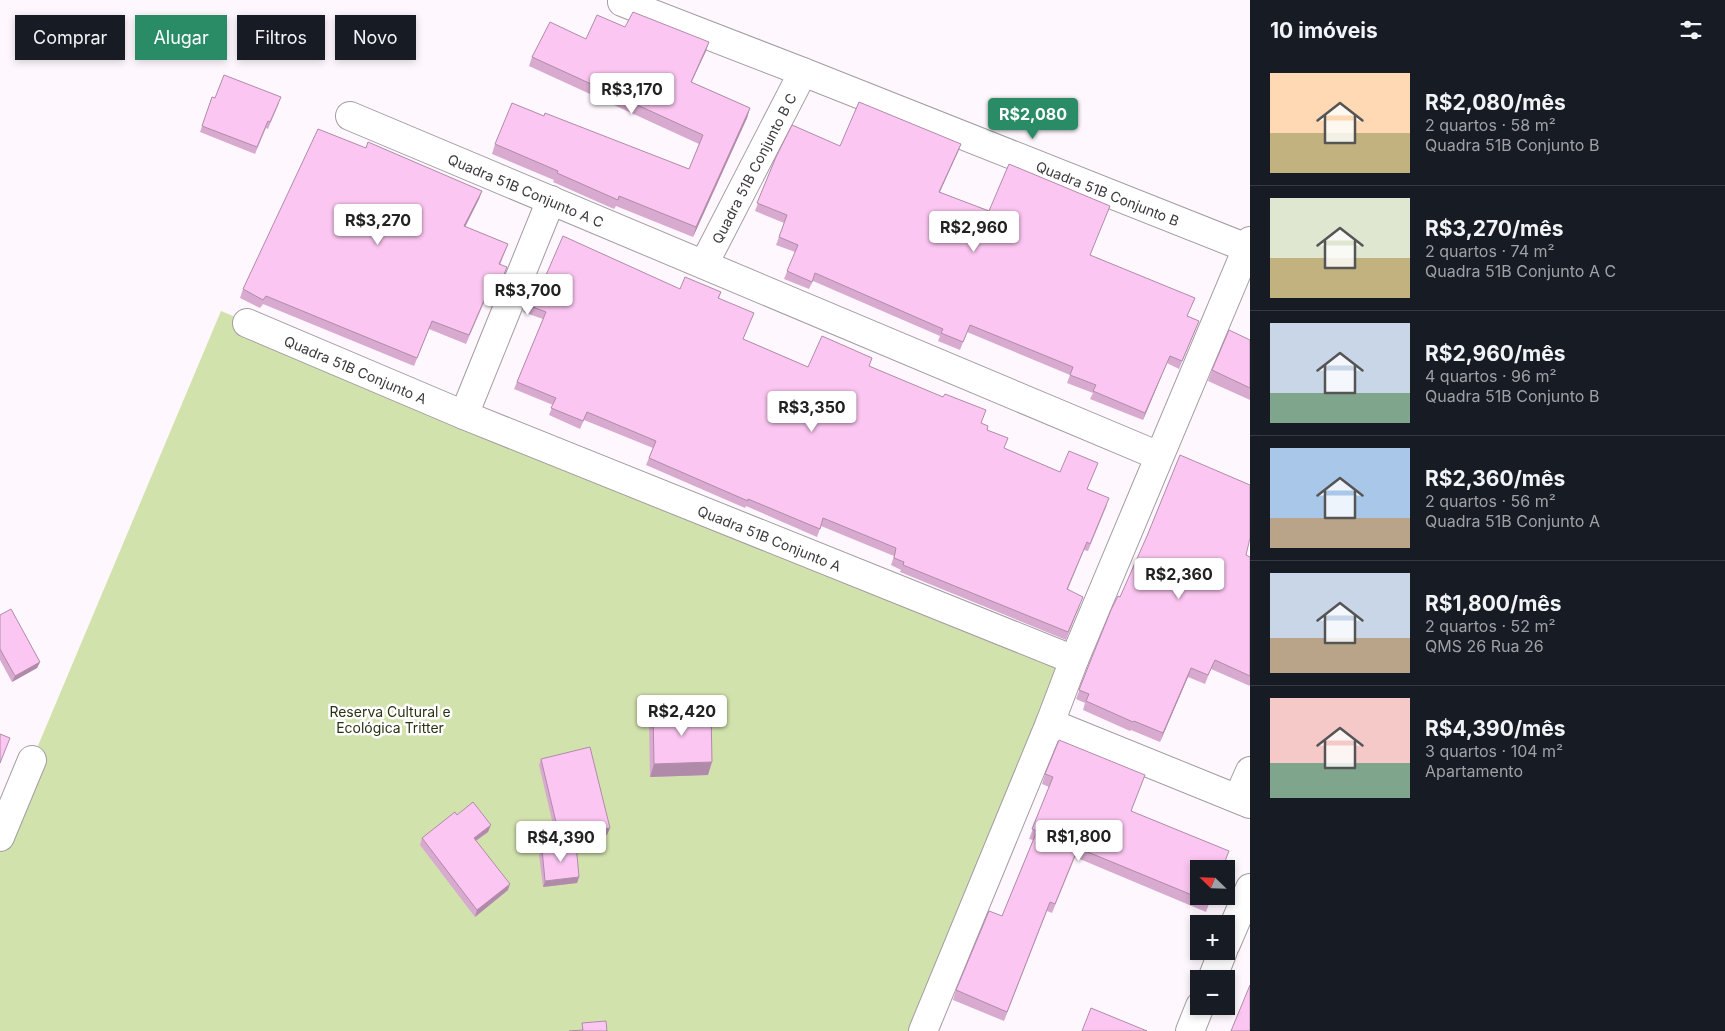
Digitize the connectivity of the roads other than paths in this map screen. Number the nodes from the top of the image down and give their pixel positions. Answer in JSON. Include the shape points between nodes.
{"nodes":[{"id":1,"x":622,"y":2,"type":"dead end"},
{"id":2,"x":802,"y":72,"type":"junction"},
{"id":3,"x":350,"y":116,"type":"dead end"},
{"id":4,"x":551,"y":200,"type":"junction"},
{"id":5,"x":1248,"y":245,"type":"edge"},
{"id":6,"x":704,"y":264,"type":"junction"},
{"id":7,"x":247,"y":323,"type":"dead end"},
{"id":8,"x":464,"y":415,"type":"junction"},
{"id":9,"x":1159,"y":456,"type":"junction"},
{"id":10,"x":1074,"y":660,"type":"junction"},
{"id":11,"x":1050,"y":723,"type":"junction"},
{"id":12,"x":32,"y":760,"type":"dead end"},
{"id":13,"x":1250,"y":770,"type":"edge"},
{"id":14,"x":1244,"y":801,"type":"edge"},
{"id":15,"x":0,"y":837,"type":"edge"},
{"id":16,"x":1250,"y":888,"type":"edge"},
{"id":17,"x":1235,"y":923,"type":"edge"},
{"id":18,"x":1196,"y":1015,"type":"edge"},
{"id":19,"x":923,"y":1031,"type":"edge"},
{"id":20,"x":1190,"y":1031,"type":"edge"}],
"edges":[{"from":1,"to":2,"type":"street","name":"Quadra 51B Conjunto B"},
{"from":2,"to":5,"type":"street","name":"Quadra 51B Conjunto B"},
{"from":2,"to":6,"type":"street","name":"Quadra 51B Conjunto B C"},
{"from":3,"to":4,"type":"street","name":"Quadra 51B Conjunto A C"},
{"from":4,"to":6,"type":"street","name":"Quadra 51B Conjunto A C"},
{"from":4,"to":8,"type":"street"},
{"from":5,"to":9,"type":"street"},
{"from":6,"to":9,"type":"street"},
{"from":7,"to":8,"type":"street","name":"Quadra 51B Conjunto A"},
{"from":8,"to":10,"type":"street","name":"Quadra 51B Conjunto A"},
{"from":9,"to":10,"type":"street"},
{"from":10,"to":11,"type":"street"},
{"from":11,"to":14,"type":"street"},
{"from":11,"to":19,"type":"street"},
{"from":12,"to":15,"type":"street"},
{"from":13,"to":14,"type":"street"},
{"from":16,"to":17,"type":"street"},
{"from":18,"to":20,"type":"street"}]}
